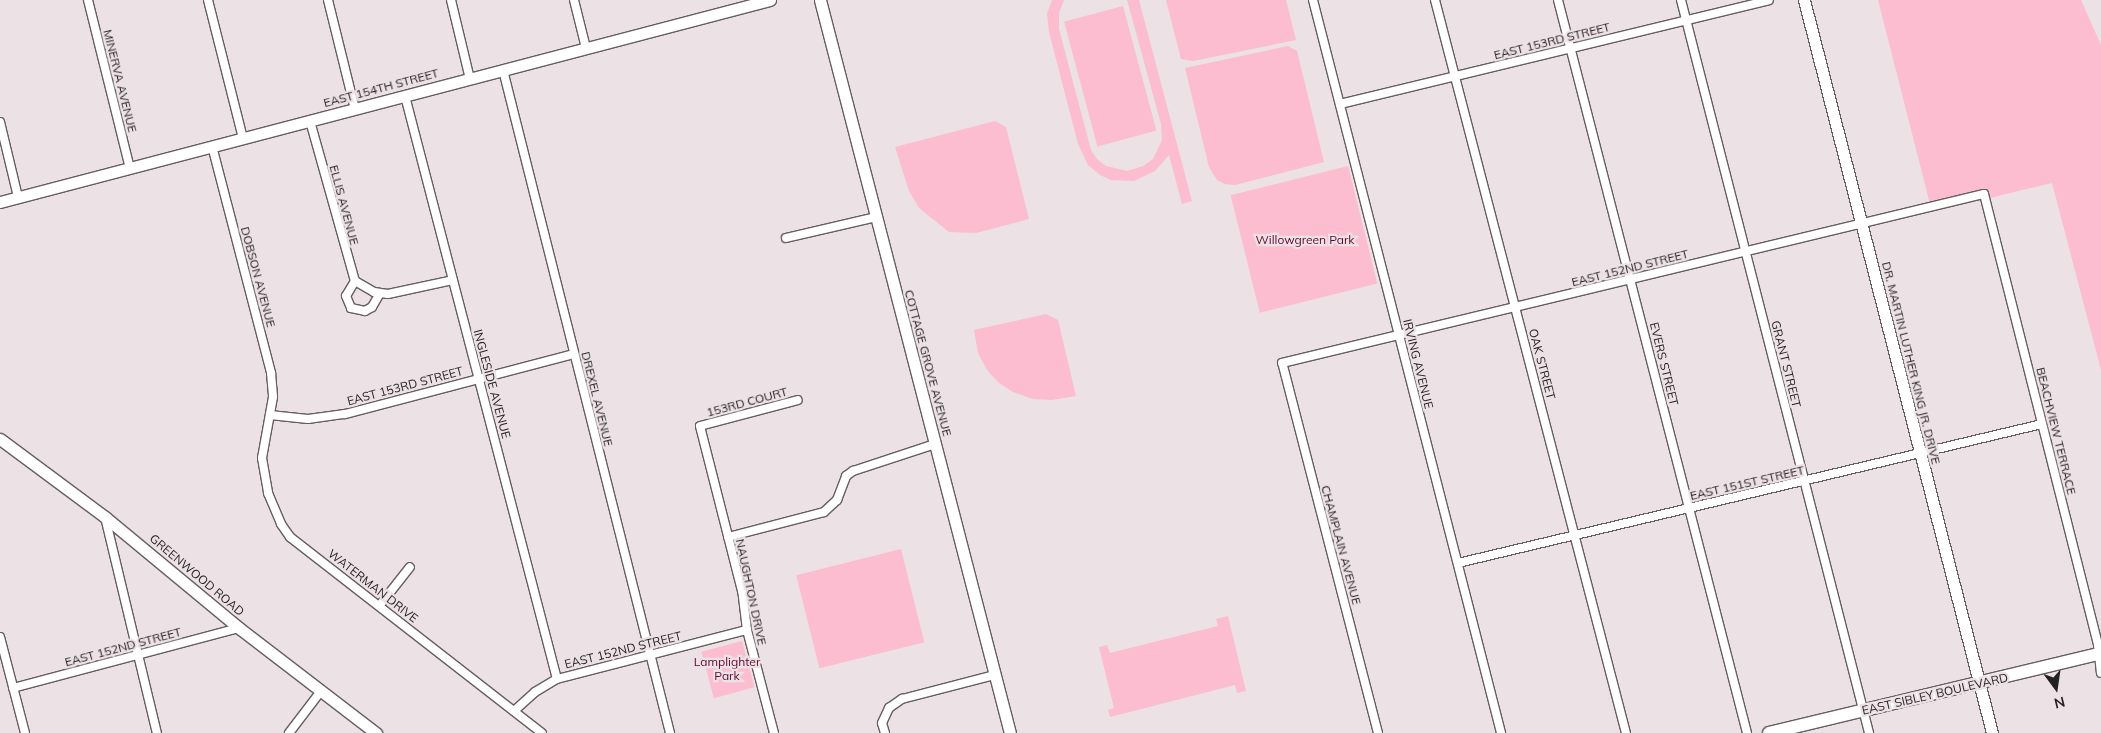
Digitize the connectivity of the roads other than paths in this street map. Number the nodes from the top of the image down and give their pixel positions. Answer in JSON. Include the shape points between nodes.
{"nodes":[{"id":1,"x":88,"y":0,"type":"edge"},
{"id":2,"x":208,"y":0,"type":"edge"},
{"id":3,"x":328,"y":0,"type":"edge"},
{"id":4,"x":451,"y":0,"type":"edge"},
{"id":5,"x":574,"y":0,"type":"edge"},
{"id":6,"x":770,"y":0,"type":"edge"},
{"id":7,"x":820,"y":0,"type":"edge"},
{"id":8,"x":1313,"y":0,"type":"edge"},
{"id":9,"x":1435,"y":0,"type":"edge"},
{"id":10,"x":1558,"y":0,"type":"edge"},
{"id":11,"x":1681,"y":0,"type":"edge"},
{"id":12,"x":1769,"y":0,"type":"edge"},
{"id":13,"x":1804,"y":0,"type":"edge"},
{"id":14,"x":1686,"y":20,"type":"junction"},
{"id":15,"x":586,"y":48,"type":"junction"},
{"id":16,"x":1570,"y":48,"type":"junction"},
{"id":17,"x":503,"y":70,"type":"junction"},
{"id":18,"x":1455,"y":76,"type":"junction"},
{"id":19,"x":470,"y":79,"type":"junction"},
{"id":20,"x":405,"y":96,"type":"junction"},
{"id":21,"x":1340,"y":104,"type":"junction"},
{"id":22,"x":356,"y":109,"type":"junction"},
{"id":23,"x":310,"y":121,"type":"junction"},
{"id":24,"x":0,"y":122,"type":"edge"},
{"id":25,"x":243,"y":138,"type":"junction"},
{"id":26,"x":212,"y":146,"type":"junction"},
{"id":27,"x":130,"y":168,"type":"junction"},
{"id":28,"x":1984,"y":194,"type":"joint"},
{"id":29,"x":18,"y":197,"type":"junction"},
{"id":30,"x":0,"y":202,"type":"edge"},
{"id":31,"x":876,"y":216,"type":"junction"},
{"id":32,"x":1862,"y":224,"type":"junction"},
{"id":33,"x":786,"y":238,"type":"dead end"},
{"id":34,"x":1745,"y":251,"type":"junction"},
{"id":35,"x":1630,"y":279,"type":"junction"},
{"id":36,"x":453,"y":280,"type":"junction"},
{"id":37,"x":355,"y":281,"type":"junction"},
{"id":38,"x":380,"y":293,"type":"junction"},
{"id":39,"x":1515,"y":307,"type":"junction"},
{"id":40,"x":1399,"y":335,"type":"junction"},
{"id":41,"x":574,"y":354,"type":"junction"},
{"id":42,"x":1282,"y":363,"type":"joint"},
{"id":43,"x":478,"y":378,"type":"junction"},
{"id":44,"x":798,"y":400,"type":"dead end"},
{"id":45,"x":270,"y":415,"type":"junction"},
{"id":46,"x":2042,"y":424,"type":"junction"},
{"id":47,"x":700,"y":426,"type":"joint"},
{"id":48,"x":0,"y":439,"type":"edge"},
{"id":49,"x":935,"y":444,"type":"junction"},
{"id":50,"x":1920,"y":453,"type":"junction"},
{"id":51,"x":1804,"y":481,"type":"junction"},
{"id":52,"x":1689,"y":508,"type":"junction"},
{"id":53,"x":105,"y":516,"type":"junction"},
{"id":54,"x":1575,"y":536,"type":"junction"},
{"id":55,"x":728,"y":537,"type":"junction"},
{"id":56,"x":1458,"y":563,"type":"junction"},
{"id":57,"x":410,"y":567,"type":"dead end"},
{"id":58,"x":380,"y":605,"type":"junction"},
{"id":59,"x":239,"y":628,"type":"junction"},
{"id":60,"x":747,"y":630,"type":"junction"},
{"id":61,"x":0,"y":637,"type":"edge"},
{"id":62,"x":2100,"y":653,"type":"edge"},
{"id":63,"x":2,"y":654,"type":"edge"},
{"id":64,"x":138,"y":655,"type":"junction"},
{"id":65,"x":650,"y":655,"type":"junction"},
{"id":66,"x":2101,"y":674,"type":"edge"},
{"id":67,"x":995,"y":675,"type":"junction"},
{"id":68,"x":557,"y":678,"type":"junction"},
{"id":69,"x":1979,"y":684,"type":"junction"},
{"id":70,"x":13,"y":688,"type":"junction"},
{"id":71,"x":321,"y":691,"type":"junction"},
{"id":72,"x":514,"y":711,"type":"junction"},
{"id":73,"x":1864,"y":711,"type":"junction"},
{"id":74,"x":25,"y":733,"type":"edge"},
{"id":75,"x":157,"y":733,"type":"edge"},
{"id":76,"x":289,"y":733,"type":"edge"},
{"id":77,"x":376,"y":733,"type":"edge"},
{"id":78,"x":542,"y":733,"type":"edge"},
{"id":79,"x":670,"y":733,"type":"edge"},
{"id":80,"x":774,"y":733,"type":"edge"},
{"id":81,"x":885,"y":733,"type":"edge"},
{"id":82,"x":1010,"y":733,"type":"edge"},
{"id":83,"x":1378,"y":733,"type":"edge"},
{"id":84,"x":1501,"y":733,"type":"edge"},
{"id":85,"x":1626,"y":733,"type":"edge"},
{"id":86,"x":1747,"y":733,"type":"edge"},
{"id":87,"x":1768,"y":733,"type":"edge"},
{"id":88,"x":1869,"y":733,"type":"edge"},
{"id":89,"x":1992,"y":733,"type":"edge"}],
"edges":[{"from":1,"to":27,"type":"street","name":"MINERVA AVENUE"},
{"from":2,"to":25,"type":"street"},
{"from":3,"to":22,"type":"street"},
{"from":4,"to":19,"type":"street"},
{"from":5,"to":15,"type":"street"},
{"from":6,"to":15,"type":"street","name":"EAST 154TH STREET"},
{"from":7,"to":31,"type":"street","name":"COTTAGE GROVE AVENUE"},
{"from":8,"to":21,"type":"street","name":"IRVING AVENUE"},
{"from":9,"to":18,"type":"street","name":"OAK STREET"},
{"from":10,"to":16,"type":"street","name":"EVERS STREET"},
{"from":11,"to":14,"type":"street","name":"GRANT STREET"},
{"from":12,"to":14,"type":"street","name":"EAST 153RD STREET"},
{"from":13,"to":32,"type":"street","name":"DR. MARTIN LUTHER KING JR. DRIVE"},
{"from":14,"to":16,"type":"street","name":"EAST 153RD STREET"},
{"from":14,"to":34,"type":"street","name":"GRANT STREET"},
{"from":15,"to":17,"type":"street","name":"EAST 154TH STREET"},
{"from":16,"to":18,"type":"street","name":"EAST 153RD STREET"},
{"from":16,"to":35,"type":"street","name":"EVERS STREET"},
{"from":17,"to":19,"type":"street","name":"EAST 154TH STREET"},
{"from":17,"to":41,"type":"street","name":"DREXEL AVENUE"},
{"from":18,"to":21,"type":"street","name":"EAST 153RD STREET"},
{"from":18,"to":39,"type":"street","name":"OAK STREET"},
{"from":19,"to":20,"type":"street","name":"EAST 154TH STREET"},
{"from":20,"to":22,"type":"street","name":"EAST 154TH STREET"},
{"from":20,"to":36,"type":"street","name":"INGLESIDE AVENUE"},
{"from":21,"to":40,"type":"street","name":"IRVING AVENUE"},
{"from":22,"to":23,"type":"street","name":"EAST 154TH STREET"},
{"from":23,"to":25,"type":"street","name":"EAST 154TH STREET"},
{"from":23,"to":37,"type":"street","name":"ELLIS AVENUE"},
{"from":24,"to":29,"type":"street"},
{"from":25,"to":26,"type":"street","name":"EAST 154TH STREET"},
{"from":26,"to":27,"type":"street","name":"EAST 154TH STREET"},
{"from":26,"to":45,"type":"street","name":"DOBSON AVENUE","via":[[268,359],[273,397]]},
{"from":27,"to":29,"type":"street","name":"EAST 154TH STREET"},
{"from":28,"to":32,"type":"street","name":"EAST 152ND STREET"},
{"from":28,"to":46,"type":"street","name":"BEACHVIEW TERRACE"},
{"from":29,"to":30,"type":"street","name":"EAST 154TH STREET"},
{"from":31,"to":33,"type":"street"},
{"from":31,"to":49,"type":"street","name":"COTTAGE GROVE AVENUE"},
{"from":32,"to":34,"type":"street","name":"EAST 152ND STREET"},
{"from":32,"to":50,"type":"street","name":"DR. MARTIN LUTHER KING JR. DRIVE"},
{"from":34,"to":35,"type":"street","name":"EAST 152ND STREET"},
{"from":34,"to":51,"type":"street","name":"GRANT STREET"},
{"from":35,"to":39,"type":"street","name":"EAST 152ND STREET"},
{"from":35,"to":52,"type":"street","name":"EVERS STREET"},
{"from":36,"to":38,"type":"street","via":[[398,294]]},
{"from":36,"to":43,"type":"street","name":"INGLESIDE AVENUE"},
{"from":37,"to":38,"type":"street"},
{"from":37,"to":38,"type":"street","via":[[346,296],[351,308],[365,312]]},
{"from":39,"to":40,"type":"street","name":"EAST 152ND STREET"},
{"from":39,"to":54,"type":"street","name":"OAK STREET"},
{"from":40,"to":42,"type":"street","name":"EAST 152ND STREET"},
{"from":40,"to":56,"type":"street","name":"IRVING AVENUE"},
{"from":41,"to":43,"type":"street","name":"EAST 153RD STREET"},
{"from":41,"to":65,"type":"street","name":"DREXEL AVENUE"},
{"from":42,"to":83,"type":"street","name":"CHAMPLAIN AVENUE"},
{"from":43,"to":45,"type":"street","name":"EAST 153RD STREET","via":[[325,418]]},
{"from":43,"to":68,"type":"street","name":"INGLESIDE AVENUE"},
{"from":44,"to":47,"type":"street","name":"153RD COURT"},
{"from":45,"to":58,"type":"street","name":"WATERMAN DRIVE","via":[[262,458],[268,494],[280,524],[290,537]]},
{"from":46,"to":50,"type":"street","name":"EAST 151ST STREET"},
{"from":46,"to":62,"type":"street","name":"BEACHVIEW TERRACE"},
{"from":47,"to":55,"type":"street","name":"NAUGHTON DRIVE"},
{"from":48,"to":53,"type":"street","name":"GREENWOOD ROAD"},
{"from":49,"to":55,"type":"street","via":[[853,471],[846,476],[837,500],[824,512]]},
{"from":49,"to":67,"type":"street","name":"COTTAGE GROVE AVENUE"},
{"from":50,"to":51,"type":"street","name":"EAST 151ST STREET"},
{"from":50,"to":69,"type":"street","name":"DR. MARTIN LUTHER KING JR. DRIVE"},
{"from":51,"to":52,"type":"street","name":"EAST 151ST STREET"},
{"from":51,"to":73,"type":"street","name":"GRANT STREET"},
{"from":52,"to":54,"type":"street","name":"EAST 151ST STREET"},
{"from":52,"to":86,"type":"street","name":"EVERS STREET"},
{"from":53,"to":59,"type":"street","name":"GREENWOOD ROAD"},
{"from":53,"to":64,"type":"street"},
{"from":54,"to":56,"type":"street","name":"EAST 151ST STREET"},
{"from":54,"to":85,"type":"street","name":"OAK STREET"},
{"from":55,"to":60,"type":"street","name":"NAUGHTON DRIVE","via":[[742,590]]},
{"from":56,"to":84,"type":"street","name":"IRVING AVENUE"},
{"from":57,"to":58,"type":"street"},
{"from":58,"to":72,"type":"street","name":"WATERMAN DRIVE"},
{"from":59,"to":64,"type":"street","name":"EAST 152ND STREET"},
{"from":59,"to":71,"type":"street","name":"GREENWOOD ROAD"},
{"from":60,"to":65,"type":"street","name":"EAST 152ND STREET"},
{"from":60,"to":80,"type":"street","name":"NAUGHTON DRIVE"},
{"from":61,"to":63,"type":"street"},
{"from":62,"to":66,"type":"street","name":"BEACHVIEW TERRACE"},
{"from":62,"to":69,"type":"main road","name":"EAST SIBLEY BOULEVARD"},
{"from":63,"to":70,"type":"street"},
{"from":64,"to":70,"type":"street","name":"EAST 152ND STREET"},
{"from":64,"to":75,"type":"street"},
{"from":65,"to":68,"type":"street","name":"EAST 152ND STREET"},
{"from":65,"to":79,"type":"street","name":"DREXEL AVENUE"},
{"from":67,"to":81,"type":"street","via":[[902,699],[889,708],[882,723]]},
{"from":67,"to":82,"type":"street","name":"COTTAGE GROVE AVENUE"},
{"from":68,"to":72,"type":"street","name":"EAST 152ND STREET"},
{"from":69,"to":73,"type":"main road","name":"EAST SIBLEY BOULEVARD"},
{"from":69,"to":89,"type":"street","name":"DR. MARTIN LUTHER KING JR. DRIVE"},
{"from":70,"to":74,"type":"street"},
{"from":71,"to":76,"type":"street"},
{"from":71,"to":77,"type":"street","name":"GREENWOOD ROAD"},
{"from":72,"to":78,"type":"street","name":"WATERMAN DRIVE"},
{"from":73,"to":87,"type":"main road","name":"EAST SIBLEY BOULEVARD"},
{"from":73,"to":88,"type":"street","name":"GRANT STREET"}]}
